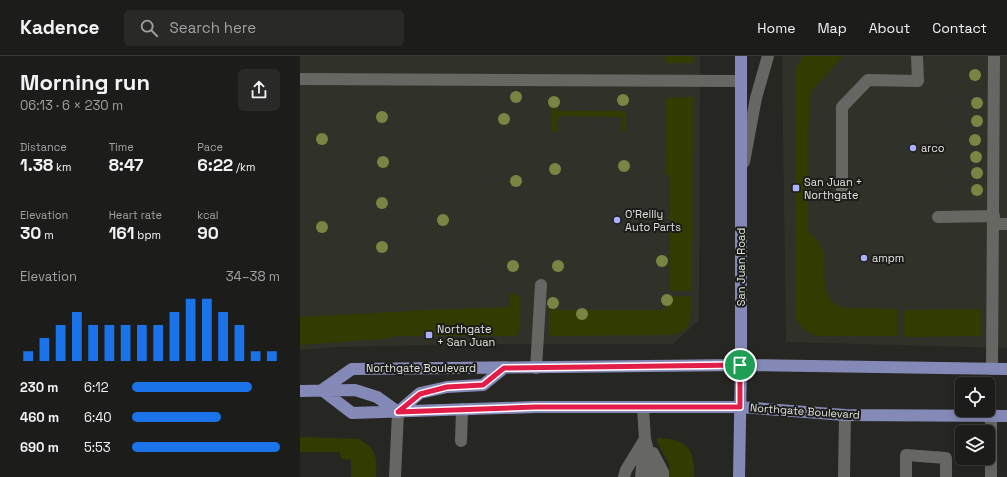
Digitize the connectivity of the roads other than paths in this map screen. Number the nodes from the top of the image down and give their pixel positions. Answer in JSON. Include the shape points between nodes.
{"nodes":[{"id":1,"x":741,"y":56,"type":"edge"},
{"id":2,"x":768,"y":56,"type":"edge"},
{"id":3,"x":917,"y":56,"type":"edge"},
{"id":4,"x":994,"y":56,"type":"edge"},
{"id":5,"x":300,"y":79,"type":"edge"},
{"id":6,"x":741,"y":81,"type":"junction"},
{"id":7,"x":741,"y":177,"type":"junction"},
{"id":8,"x":842,"y":192,"type":"dead end"},
{"id":9,"x":938,"y":217,"type":"dead end"},
{"id":10,"x":994,"y":220,"type":"junction"},
{"id":11,"x":1007,"y":224,"type":"edge"},
{"id":12,"x":541,"y":285,"type":"dead end"},
{"id":13,"x":740,"y":365,"type":"junction"},
{"id":14,"x":504,"y":368,"type":"junction"},
{"id":15,"x":536,"y":368,"type":"junction"},
{"id":16,"x":992,"y":369,"type":"junction"},
{"id":17,"x":1007,"y":369,"type":"edge"},
{"id":18,"x":322,"y":390,"type":"junction"},
{"id":19,"x":300,"y":391,"type":"edge"},
{"id":20,"x":740,"y":407,"type":"junction"},
{"id":21,"x":643,"y":408,"type":"junction"},
{"id":22,"x":462,"y":409,"type":"junction"},
{"id":23,"x":398,"y":412,"type":"junction"},
{"id":24,"x":845,"y":415,"type":"junction"},
{"id":25,"x":955,"y":416,"type":"edge"},
{"id":26,"x":995,"y":416,"type":"edge"},
{"id":27,"x":1007,"y":416,"type":"edge"},
{"id":28,"x":991,"y":417,"type":"edge"},
{"id":29,"x":645,"y":439,"type":"junction"},
{"id":30,"x":461,"y":441,"type":"dead end"},
{"id":31,"x":395,"y":477,"type":"edge"},
{"id":32,"x":624,"y":477,"type":"edge"},
{"id":33,"x":641,"y":477,"type":"edge"},
{"id":34,"x":653,"y":477,"type":"edge"},
{"id":35,"x":663,"y":477,"type":"edge"},
{"id":36,"x":739,"y":477,"type":"edge"},
{"id":37,"x":844,"y":477,"type":"edge"},
{"id":38,"x":906,"y":477,"type":"edge"},
{"id":39,"x":946,"y":477,"type":"edge"},
{"id":40,"x":991,"y":477,"type":"edge"}],
"edges":[{"from":1,"to":6,"type":"main road","name":"San Juan Road"},
{"from":2,"to":7,"type":"street","via":[[756,98]]},
{"from":3,"to":8,"type":"street","via":[[918,81],[868,80],[842,107]]},
{"from":4,"to":10,"type":"street"},
{"from":5,"to":6,"type":"street"},
{"from":6,"to":7,"type":"main road","name":"San Juan Road"},
{"from":7,"to":13,"type":"main road","name":"San Juan Road"},
{"from":9,"to":10,"type":"street"},
{"from":10,"to":11,"type":"street"},
{"from":10,"to":16,"type":"street"},
{"from":12,"to":15,"type":"street"},
{"from":13,"to":15,"type":"main road","name":"Northgate Boulevard"},
{"from":13,"to":16,"type":"main road","name":"Northgate Boulevard"},
{"from":13,"to":20,"type":"main road","name":"San Juan Road"},
{"from":14,"to":15,"type":"main road","name":"Northgate Boulevard"},
{"from":14,"to":18,"type":"main road","name":"Northgate Boulevard","via":[[352,369]]},
{"from":14,"to":23,"type":"main road","via":[[483,385],[447,387],[420,394]]},
{"from":16,"to":17,"type":"main road","name":"Northgate Boulevard"},
{"from":18,"to":19,"type":"main road"},
{"from":18,"to":23,"type":"main road","via":[[355,390],[377,397]]},
{"from":18,"to":23,"type":"main road","name":"Northgate Boulevard","via":[[352,413]]},
{"from":20,"to":21,"type":"main road","name":"Northgate Boulevard"},
{"from":20,"to":24,"type":"main road","name":"Northgate Boulevard"},
{"from":20,"to":36,"type":"main road","name":"San Juan Road"},
{"from":21,"to":22,"type":"main road","name":"Northgate Boulevard"},
{"from":21,"to":29,"type":"street"},
{"from":22,"to":23,"type":"main road","name":"Northgate Boulevard"},
{"from":22,"to":30,"type":"street"},
{"from":23,"to":31,"type":"street"},
{"from":24,"to":25,"type":"main road","name":"Northgate Boulevard"},
{"from":24,"to":37,"type":"street"},
{"from":26,"to":27,"type":"main road","name":"Northgate Boulevard"},
{"from":28,"to":40,"type":"street"},
{"from":29,"to":32,"type":"street"},
{"from":29,"to":33,"type":"street"},
{"from":29,"to":34,"type":"street"},
{"from":29,"to":35,"type":"street","via":[[663,472]]},
{"from":38,"to":39,"type":"street","via":[[906,456],[946,458]]}]}
